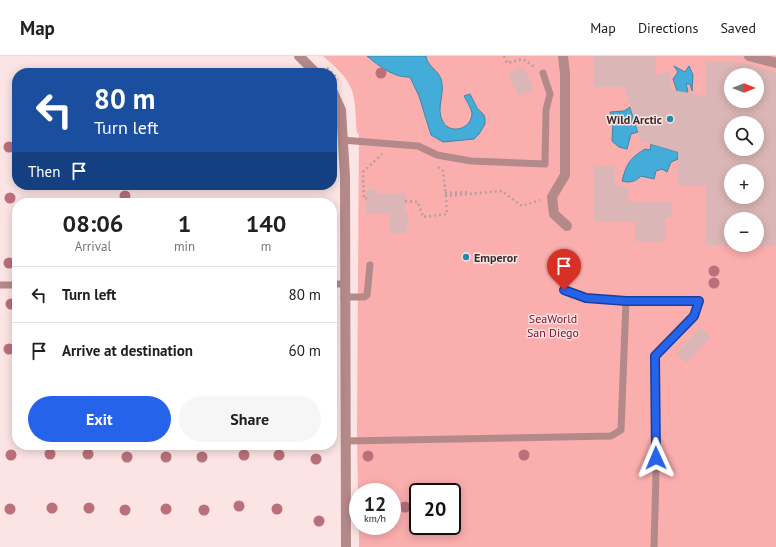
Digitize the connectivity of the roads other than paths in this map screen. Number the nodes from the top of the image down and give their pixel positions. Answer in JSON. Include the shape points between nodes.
{"nodes":[{"id":1,"x":299,"y":56,"type":"edge"},
{"id":2,"x":563,"y":56,"type":"edge"},
{"id":3,"x":749,"y":56,"type":"edge"},
{"id":4,"x":776,"y":63,"type":"edge"},
{"id":5,"x":311,"y":68,"type":"edge"},
{"id":6,"x":543,"y":73,"type":"road end"},
{"id":7,"x":337,"y":101,"type":"edge"},
{"id":8,"x":342,"y":140,"type":"junction"},
{"id":9,"x":567,"y":226,"type":"dead end"},
{"id":10,"x":370,"y":265,"type":"dead end"},
{"id":11,"x":337,"y":284,"type":"edge"},
{"id":12,"x":344,"y":284,"type":"junction"},
{"id":13,"x":0,"y":285,"type":"edge"},
{"id":14,"x":12,"y":285,"type":"edge"},
{"id":15,"x":564,"y":290,"type":"dead end"},
{"id":16,"x":344,"y":297,"type":"junction"},
{"id":17,"x":626,"y":301,"type":"junction"},
{"id":18,"x":345,"y":441,"type":"junction"},
{"id":19,"x":346,"y":547,"type":"edge"},
{"id":20,"x":654,"y":547,"type":"edge"}],
"edges":[{"from":1,"to":5,"type":"street"},
{"from":2,"to":9,"type":"street","via":[[565,176],[552,197],[554,214]]},
{"from":3,"to":4,"type":"street"},
{"from":6,"to":8,"type":"lane","via":[[550,94],[546,110],[545,164],[471,161],[437,155],[418,146]]},
{"from":7,"to":8,"type":"street","via":[[341,110]]},
{"from":8,"to":12,"type":"street","via":[[345,176]]},
{"from":10,"to":16,"type":"lane","via":[[367,295]]},
{"from":11,"to":12,"type":"lane"},
{"from":12,"to":16,"type":"street"},
{"from":13,"to":14,"type":"lane"},
{"from":15,"to":17,"type":"lane","via":[[586,298]]},
{"from":16,"to":18,"type":"street"},
{"from":17,"to":18,"type":"lane","via":[[621,430],[611,436]]},
{"from":17,"to":20,"type":"lane","via":[[699,301],[694,316],[655,356]]},
{"from":18,"to":19,"type":"street"}]}
